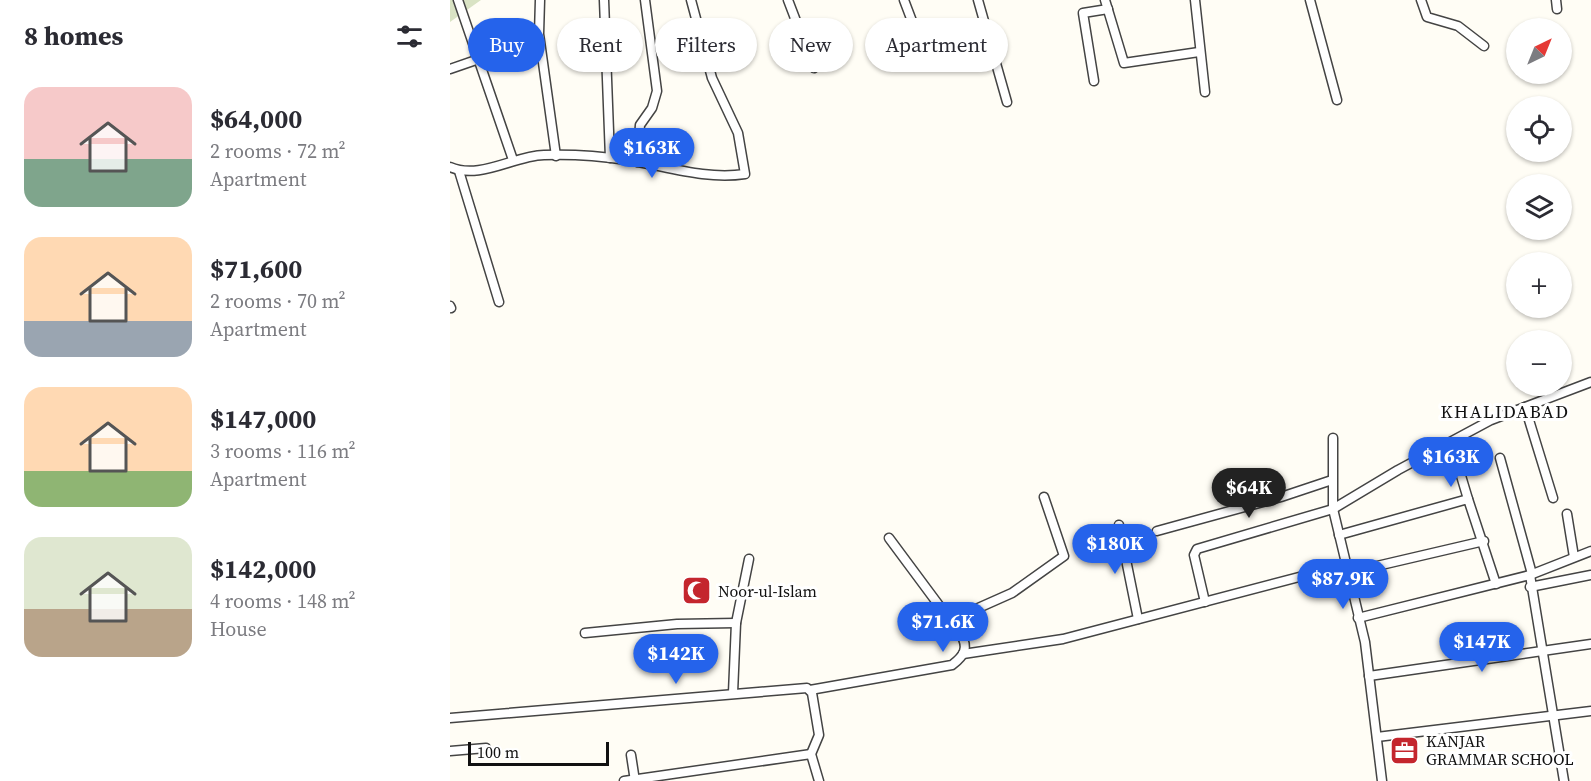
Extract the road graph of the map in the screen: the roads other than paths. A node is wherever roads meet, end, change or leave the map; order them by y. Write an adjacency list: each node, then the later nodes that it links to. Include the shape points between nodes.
1 (458, 0): 15 (street)
2 (540, 0): 25 (street, via 539,34)
3 (604, 0): 26 (street)
4 (645, 0): 28 (street, via 657,91 652,108 640,125)
5 (691, 0): 28 (street, via 712,78 738,133 745,174 710,176)
6 (788, 0): 13 (street)
7 (904, 0): 14 (street)
8 (978, 0): 24 (street)
9 (1195, 0): 17 (street)
10 (1310, 0): 23 (street)
11 (1421, 0): 16 (street, via 1427,17 1458,26)
12 (1107, 4): 17 (street, via 1124,63); 21 (street, via 1083,13)
13 (795, 18)
14 (911, 18)
15 (468, 28)
16 (1484, 46)
17 (1199, 52): 22 (street)
18 (468, 63): 19 (street)
19 (450, 69)
20 (483, 72): 27 (street)
21 (1094, 81)
22 (1204, 92)
23 (1337, 100)
24 (1007, 102)
25 (556, 156): 26 (street); 27 (street)
26 (610, 158): 28 (street)
27 (513, 160): 29 (street, via 478,170)
28 (637, 162)
29 (454, 169): 30 (street)
30 (499, 302)
31 (1591, 382): 32 (street)
32 (1525, 407): 38 (street); 40 (street, via 1491,420)
33 (1333, 438): 36 (street)
34 (1500, 458): 51 (street)
35 (1459, 469): 39 (street)
36 (1332, 480): 40 (street); 43 (street)
37 (1044, 497): 60 (street, via 1064,556 1012,593 969,611)
38 (1554, 498)
39 (1468, 499): 44 (street); 46 (street)
40 (1333, 509): 44 (street); 55 (street, via 1197,549 1194,555)
41 (1567, 514): 48 (street)
42 (1119, 525): 57 (street)
43 (1157, 531)
44 (1339, 535): 50 (street)
45 (889, 538): 60 (street)
46 (1484, 541): 50 (street); 53 (street)
47 (1591, 551): 48 (street)
48 (1574, 557): 51 (street)
49 (749, 559): 58 (street)
50 (1346, 569): 55 (street); 56 (street)
51 (1531, 575): 53 (street); 54 (street)
52 (1591, 575): 54 (street)
53 (1496, 584): 56 (street)
54 (1530, 587): 62 (street)
55 (1205, 602): 57 (street)
56 (1358, 618): 64 (street)
57 (1138, 620): 63 (street, via 1063,639)
58 (736, 623): 59 (street); 66 (street)
59 (585, 633)
60 (961, 635): 63 (street, via 966,646)
61 (1591, 644): 62 (street)
62 (1542, 651): 64 (street); 68 (street)
63 (963, 654): 65 (street, via 952,665)
64 (1369, 676): 70 (street)
65 (810, 690): 66 (street); 73 (street, via 819,735)
66 (734, 693): 69 (street)
67 (1591, 711): 68 (street)
68 (1553, 716): 70 (street); 79 (street)
69 (450, 718)
70 (1377, 736): 78 (street)
71 (486, 748): 72 (street)
72 (450, 751)
73 (811, 754): 75 (street); 77 (street)
74 (631, 755): 75 (street)
75 (635, 780): 76 (street)
76 (624, 781)
77 (819, 781)
78 (1382, 781)
79 (1564, 781)

